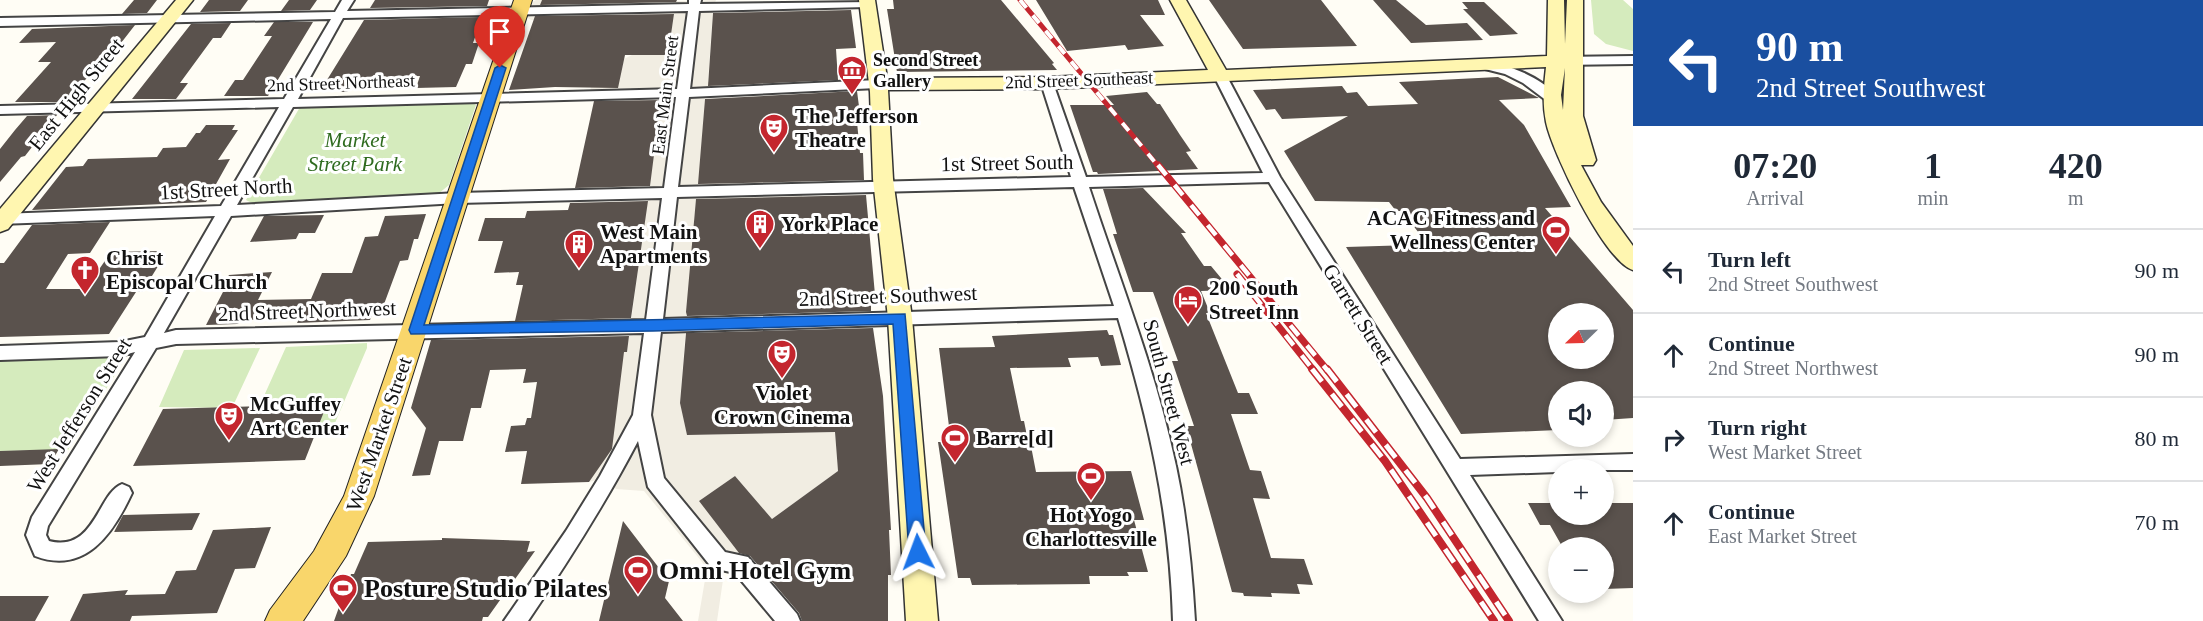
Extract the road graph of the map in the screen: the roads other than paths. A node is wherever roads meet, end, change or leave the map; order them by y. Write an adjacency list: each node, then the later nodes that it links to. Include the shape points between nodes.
1 (185, 0): 10 (street, East High Street)
2 (348, 0): 9 (street, West Jefferson Street)
3 (1178, 0): 15 (street, Garrett Street)
4 (1556, 0): 13 (street)
5 (1575, 0): 13 (street)
6 (868, 2): 7 (street); 17 (street)
7 (695, 4): 8 (street); 18 (street, East Main Street)
8 (521, 5): 9 (street); 19 (main road, West Market Street)
9 (339, 16): 10 (street); 21 (street, West Jefferson Street)
10 (169, 20): 11 (street); 22 (street, East High Street)
11 (0, 22)
12 (1633, 60): 13 (street, 2nd Street Southeast)
13 (1566, 61): 14 (street, 2nd Street Southeast); 20 (street); 31 (street, via 1583,155)
14 (1474, 64): 15 (street, 2nd Street Southeast); 20 (street, 2nd Street Southeast, via 1514,74)
15 (1219, 74): 16 (street, 2nd Street Southeast); 24 (street, Garrett Street)
16 (1047, 83): 17 (street, 2nd Street Southeast); 25 (street, South Street West)
17 (877, 84): 18 (street, 2nd Street Southeast); 26 (street)
18 (684, 93): 19 (street, 2nd Street Northeast); 27 (street, East Main Street)
19 (491, 97): 21 (street, 2nd Street Northeast); 28 (main road, West Market Street)
20 (1552, 98): 32 (street, via 1559,133 1575,175)
21 (289, 103): 22 (street, 2nd Street Northeast); 29 (street, West Jefferson Street)
22 (97, 106): 23 (street, 2nd Street Northeast); 30 (street, East High Street)
23 (0, 110)
24 (1273, 177): 25 (street, 1st Street South); 41 (street, Garrett Street)
25 (1080, 182): 26 (street, 1st Street South); 33 (street, South Street West)
26 (884, 187): 27 (street, 1st Street South); 34 (street)
27 (670, 194): 28 (street, 1st Street North); 35 (street, East Main Street)
28 (459, 198): 29 (street, 1st Street North); 36 (main road, West Market Street)
29 (226, 211): 30 (street, 1st Street North); 37 (street, West Jefferson Street)
30 (1, 221)
31 (1633, 235)
32 (1633, 262)
33 (1124, 312): 34 (street, 2nd Street Southwest); 47 (street, South Street West, via 1165,455 1178,529)
34 (900, 318): 35 (street, 2nd Street Southwest); 46 (street)
35 (653, 326): 36 (street, 2nd Street Northwest); 39 (street, East Main Street)
36 (416, 330): 37 (street, 2nd Street Northwest, via 176,337); 43 (main road, West Market Street, via 352,514 310,587)
37 (150, 343): 38 (street, 2nd Street Northwest, via 120,349); 42 (street, West Jefferson Street, via 39,523 36,535 42,549 62,552 87,543 107,521)
38 (0, 353)
39 (642, 415): 44 (street, via 573,538); 45 (street, via 655,481 719,561 741,564)
40 (1633, 462): 41 (street)
41 (1453, 467): 48 (street, Garrett Street)
42 (122, 493)
43 (282, 621)
44 (515, 621)
45 (789, 621)
46 (922, 621)
47 (1184, 621)
48 (1551, 621)

